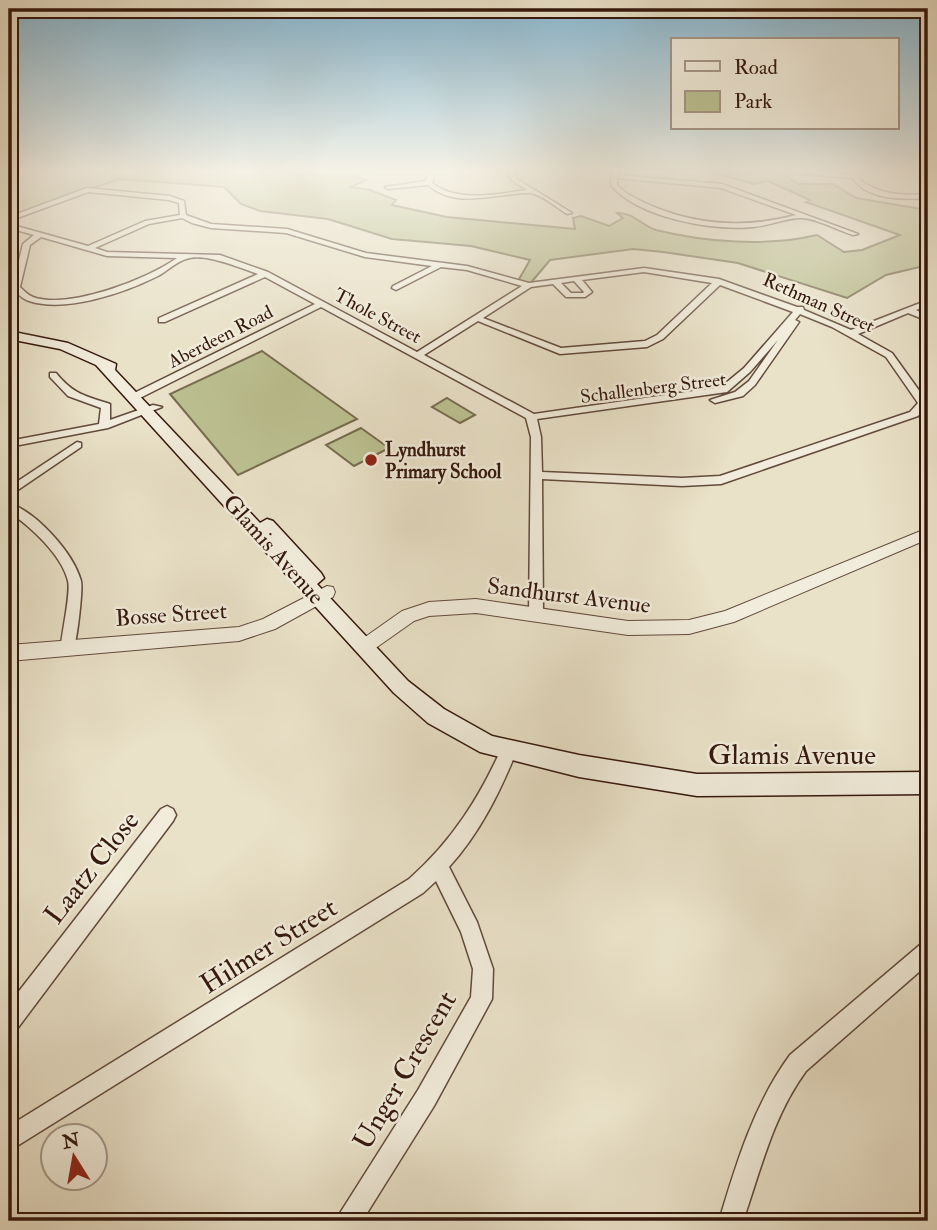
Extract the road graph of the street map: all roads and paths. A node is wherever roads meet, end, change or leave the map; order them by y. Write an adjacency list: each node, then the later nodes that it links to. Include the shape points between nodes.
1 (14, 227): 6 (street, Thole Street)
2 (135, 227): 7 (street)
3 (249, 227): 9 (street, via 278,229 365,255)
4 (837, 227): 5 (street)
5 (855, 234)
6 (39, 235): 7 (street, Thole Street); 8 (street, via 27,244 17,291 30,300 53,303 89,299 168,268)
7 (88, 248): 8 (street, Thole Street, via 120,256)
8 (186, 254): 10 (street, Thole Street, via 224,258)
9 (440, 264): 14 (street); 15 (street)
10 (265, 274): 17 (street, Thole Street); 22 (street)
11 (576, 279): 12 (street, Rethman Street, via 644,270); 13 (street, Rethman Street); 13 (street, via 588,292 585,295 569,295)
12 (719, 281): 18 (street, Rethman Street); 20 (street, via 647,344 560,351)
13 (555, 282): 14 (street, Rethman Street)
14 (529, 285): 20 (street, Rethman Street)
15 (396, 288)
16 (928, 302): 19 (street)
17 (321, 304): 25 (street, Thole Street); 27 (street, Aberdeen Road)
18 (798, 311): 23 (street, Rethman Street); 29 (street, Schallenberg Street, via 789,332 739,394 632,410)
19 (911, 311): 21 (street); 23 (street)
20 (477, 318): 25 (street, Rethman Street)
21 (928, 319)
22 (162, 320)
23 (852, 333): 33 (street, Rethman Street, via 897,363 922,398 920,410 722,480)
24 (9, 335): 27 (main road, Glamis Avenue, via 64,346 101,363)
25 (417, 356): 29 (street, Thole Street)
26 (53, 375): 30 (street, via 75,399 106,406)
27 (138, 395): 28 (main road, Glamis Avenue)
28 (153, 409): 30 (street); 37 (main road, Glamis Avenue)
29 (532, 417): 33 (street)
30 (104, 426): 31 (street)
31 (9, 444)
32 (77, 445): 34 (street)
33 (536, 475): 38 (street)
34 (9, 492)
35 (9, 507): 40 (street, via 49,540 75,582)
36 (928, 533): 38 (street, Sandhurst Avenue, via 728,617 689,627 628,628)
37 (322, 594): 39 (main road, Glamis Avenue); 40 (street, Bosse Street, via 269,624 239,634)
38 (536, 614): 39 (street, Sandhurst Avenue, via 476,606 429,609 408,616)
39 (368, 643): 42 (main road, Glamis Avenue, via 401,687 436,716 488,745)
40 (68, 646): 41 (street, Bosse Street)
41 (9, 653)
42 (509, 750): 43 (main road, Glamis Avenue, via 697,785); 45 (street, Hilmer Street, via 485,799)
43 (928, 783)
44 (167, 815): 47 (street, Laatz Close)
45 (438, 866): 48 (street, Hilmer Street, via 416,886); 49 (street, Unger Crescent, via 470,929 483,969 481,999 426,1098)
46 (928, 951): 50 (street, via 787,1077 772,1102)
47 (9, 1021)
48 (9, 1139)
49 (348, 1221)
50 (732, 1221)

